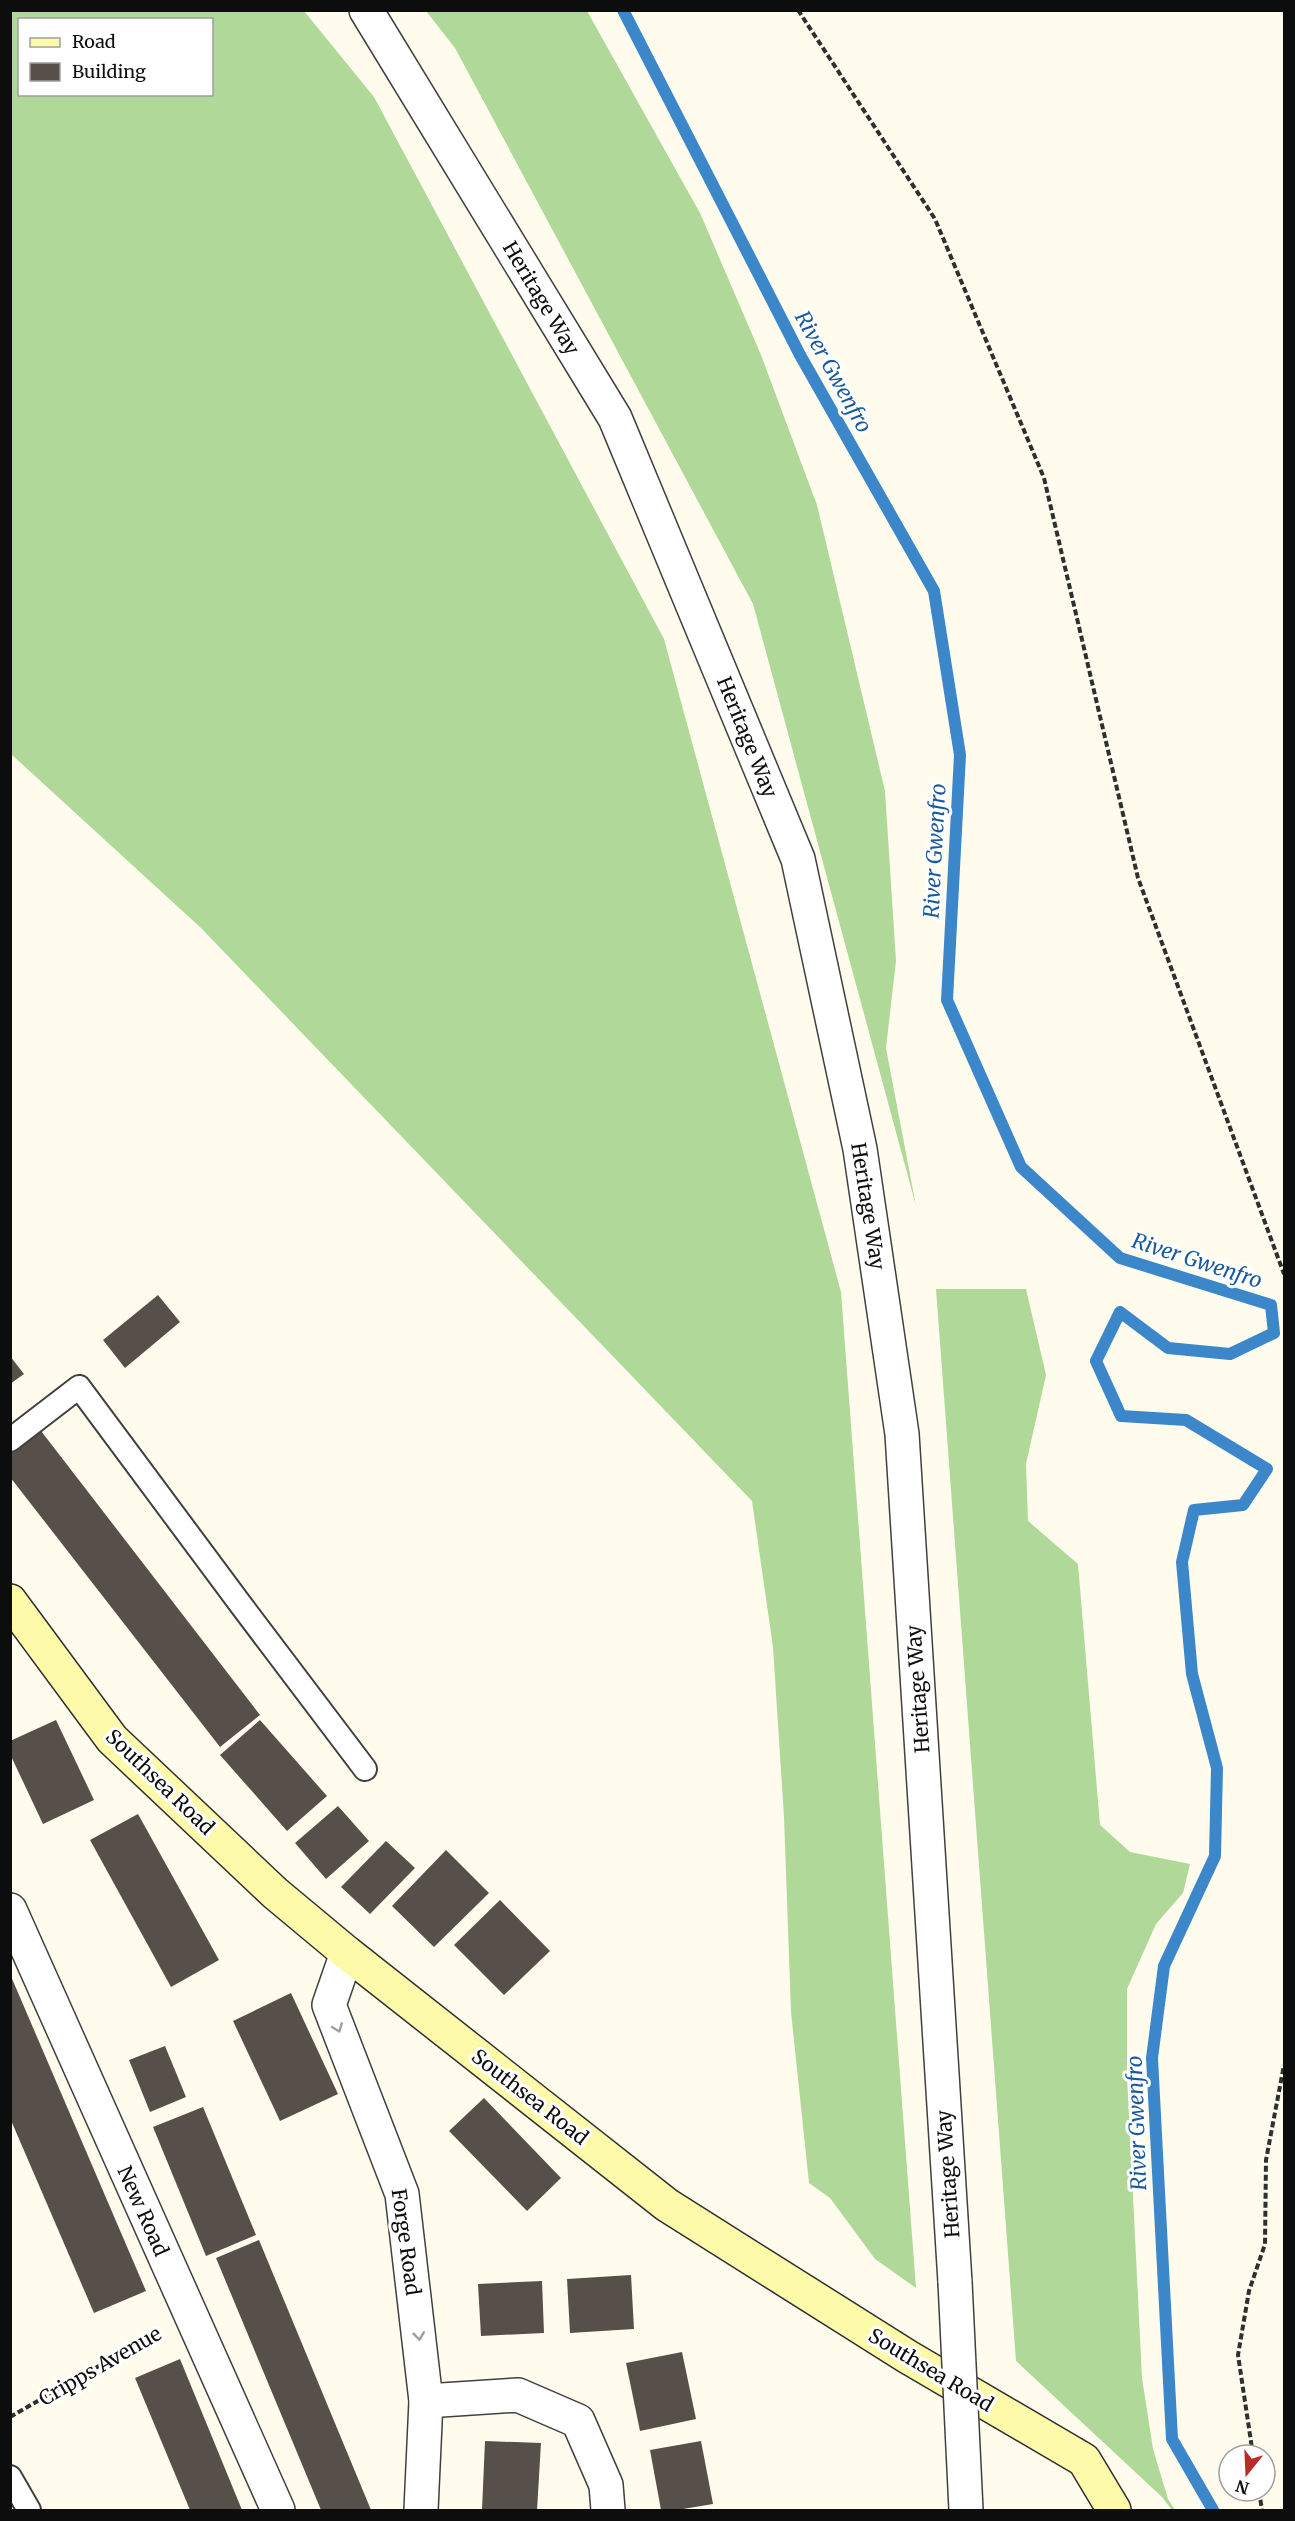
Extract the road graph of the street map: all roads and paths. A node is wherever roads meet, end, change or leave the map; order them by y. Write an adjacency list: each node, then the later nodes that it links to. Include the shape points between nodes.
1 (366, 10): 19 (street, Heritage Way, bridge, via 615,418 798,859 860,1149 902,1434)
2 (798, 10): 3 (path, via 935,219 1044,478 1138,878)
3 (1284, 1274)
4 (10, 1440): 6 (lane, via 79,1387)
5 (10, 1601): 8 (main road, Southsea Road, via 112,1739 276,1893)
6 (366, 1769)
7 (10, 1910): 10 (street, New Road)
8 (347, 1953): 11 (street, Forge Road, one-way to 11, via 329,2005 402,2194); 20 (main road, Southsea Road, via 667,2205 908,2357 1084,2460)
9 (1284, 2065): 13 (path, via 1266,2160 1265,2244 1249,2291 1238,2355)
10 (189, 2314): 12 (path, Cripps Avenue); 16 (street, New Road)
11 (426, 2401): 17 (street, Forge Road); 18 (street, via 518,2395 578,2421 606,2485)
12 (10, 2417)
13 (1251, 2443)
14 (10, 2477): 15 (lane)
15 (29, 2511)
16 (278, 2511)
17 (421, 2511)
18 (608, 2511)
19 (966, 2511)
20 (1114, 2511)

